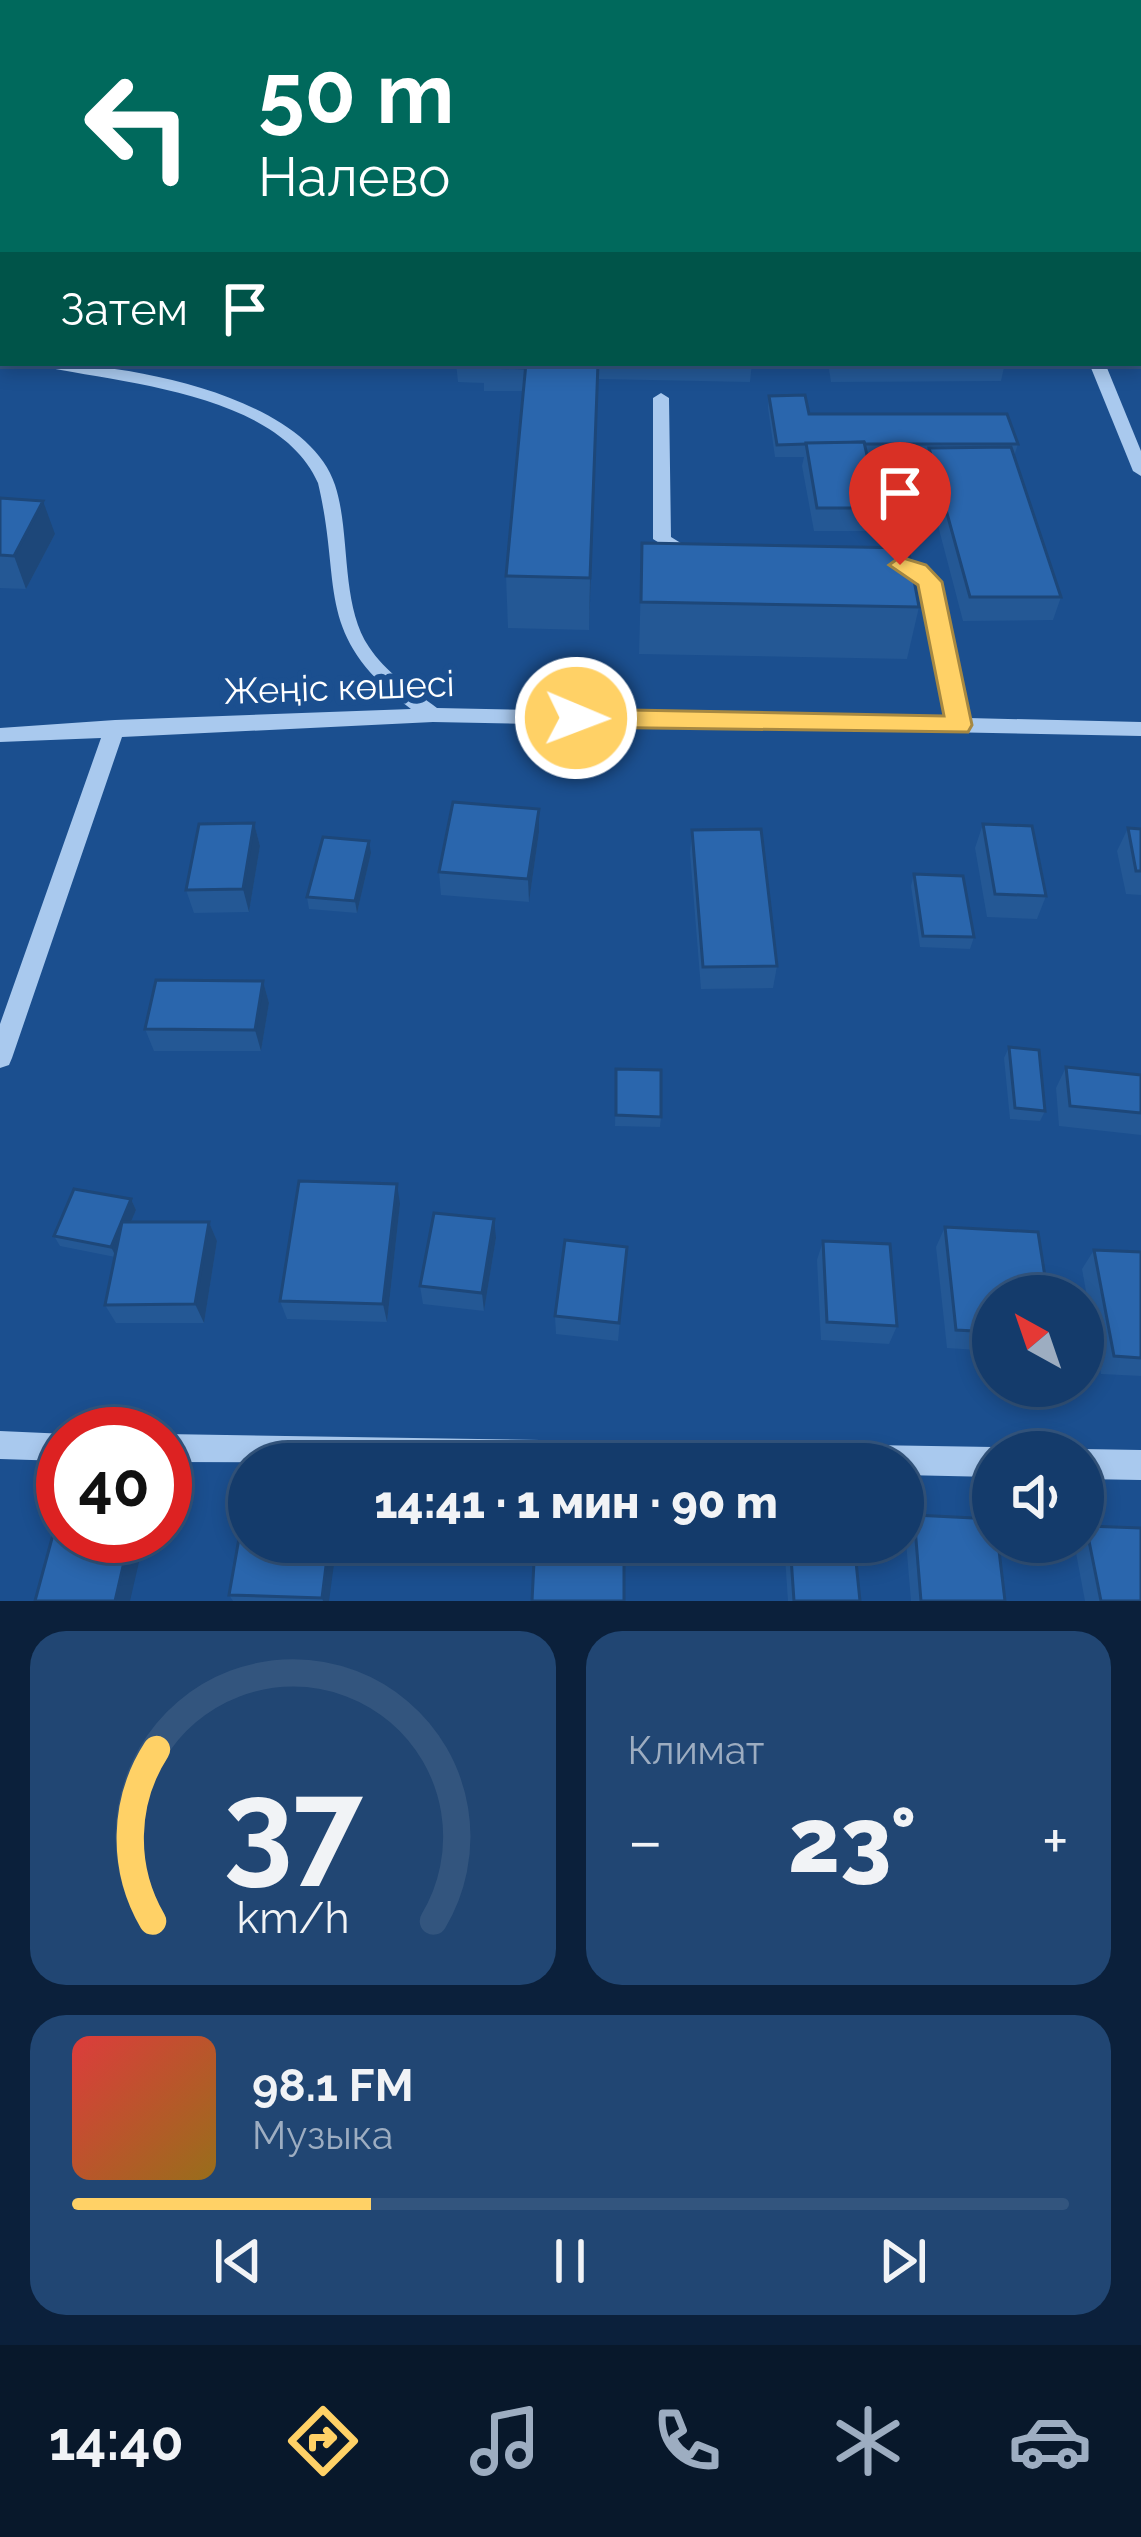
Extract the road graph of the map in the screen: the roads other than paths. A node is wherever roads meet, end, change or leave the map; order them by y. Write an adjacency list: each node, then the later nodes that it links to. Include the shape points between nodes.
1 (65, 366): 7 (street, via 192,392 306,447 323,472 354,638 382,675)
2 (1098, 366): 4 (street)
3 (661, 398): 5 (street, via 662,539 694,558)
4 (1141, 471)
5 (717, 559)
6 (854, 563): 8 (street, via 900,565 930,582)
7 (433, 715): 8 (street, Жеңіс көшесі); 9 (street, Жеңіс көшесі)
8 (959, 725): 10 (street, Жеңіс көшесі)
9 (116, 727): 11 (street, Жеңіс көшесі); 12 (street)
10 (1141, 729)
11 (0, 735)
12 (0, 1058)
13 (0, 1445): 14 (street)
14 (36, 1446)
15 (192, 1448): 16 (street)
16 (972, 1462)
17 (1104, 1464): 18 (street)
18 (1141, 1465)

